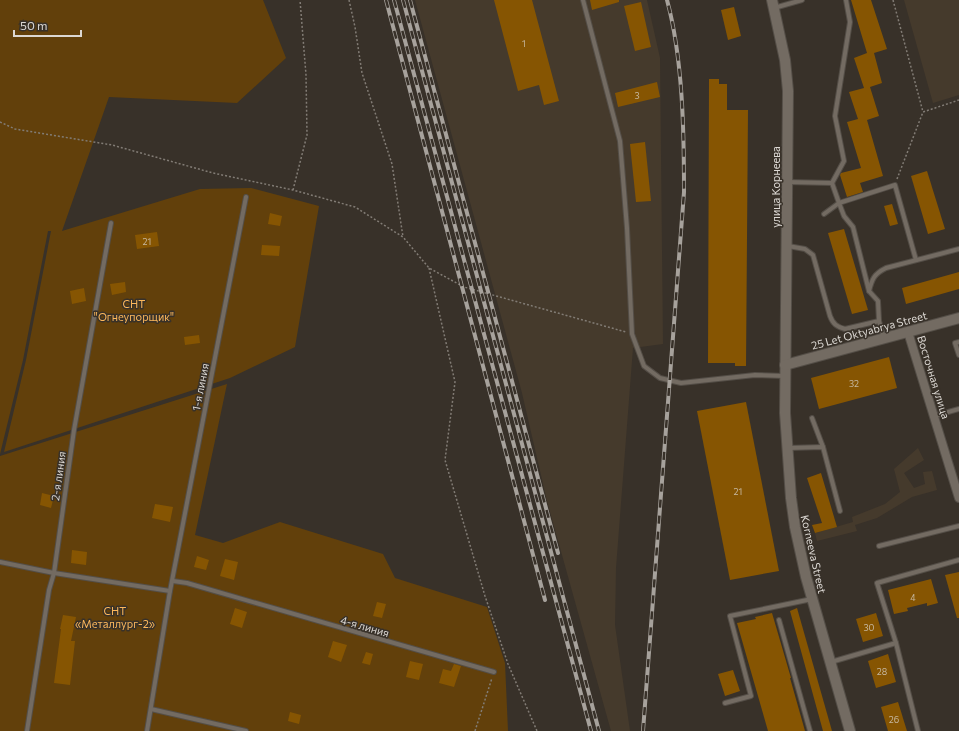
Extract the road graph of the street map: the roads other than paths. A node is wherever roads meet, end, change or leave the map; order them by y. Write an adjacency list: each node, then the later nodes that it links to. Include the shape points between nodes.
1 (583, 0): 22 (lane, via 620,141 632,334 644,366 660,378 681,383 755,375)
2 (801, 0): 4 (lane)
3 (846, 0): 6 (lane, via 850,22 835,116 844,161)
4 (773, 4): 5 (street, улица Корнеева, via 787,75)
5 (787, 182): 6 (lane); 11 (street, улица Корнеева)
6 (832, 183): 8 (lane)
7 (246, 197): 35 (lane, 1-я линия)
8 (839, 203): 9 (lane); 13 (lane, via 895,185); 14 (lane, via 844,216 853,227)
9 (824, 214)
10 (111, 223): 34 (lane, 2-я линия, via 74,430)
11 (787, 246): 16 (lane, via 805,249 812,255 834,324 845,329); 21 (street, улица Корнеева)
12 (959, 249): 13 (lane)
13 (916, 260): 14 (lane, via 878,272 872,279)
14 (869, 291): 16 (lane, via 878,302)
15 (959, 318): 17 (street, 25 Let Oktyabrya Street)
16 (879, 321): 18 (lane)
17 (908, 332): 18 (street, 25 Let Oktyabrya Street); 24 (street, Восточная улица)
18 (884, 338): 21 (street, 25 Let Oktyabrya Street)
19 (959, 342): 20 (lane, via 955,343)
20 (959, 355)
21 (785, 365): 22 (street, улица Корнеева)
22 (785, 376): 27 (street, Korneeva Street)
23 (959, 409): 24 (lane)
24 (934, 416): 28 (street, Восточная улица)
25 (812, 418): 26 (lane)
26 (823, 447): 27 (lane); 29 (lane)
27 (787, 448): 37 (street, Korneeva Street, via 795,527)
28 (959, 498)
29 (840, 511)
30 (959, 526): 31 (lane)
31 (879, 546)
32 (959, 560): 39 (lane, via 877,583)
33 (0, 562): 34 (lane)
34 (54, 573): 36 (lane); 44 (lane, 2-я линия, via 49,590)
35 (173, 581): 36 (lane, 1-я линия); 41 (lane, 4-я линия)
36 (170, 592): 43 (lane)
37 (812, 599): 40 (street, Korneeva Street); 42 (lane, via 730,616 751,696)
38 (779, 620): 47 (lane)
39 (896, 643): 40 (lane); 49 (lane)
40 (830, 662): 48 (street, Korneeva Street)
41 (494, 672)
42 (725, 703)
43 (151, 709): 45 (lane); 46 (lane)
44 (27, 731)
45 (147, 731)
46 (246, 731)
47 (810, 731)
48 (850, 731)
49 (918, 731)

